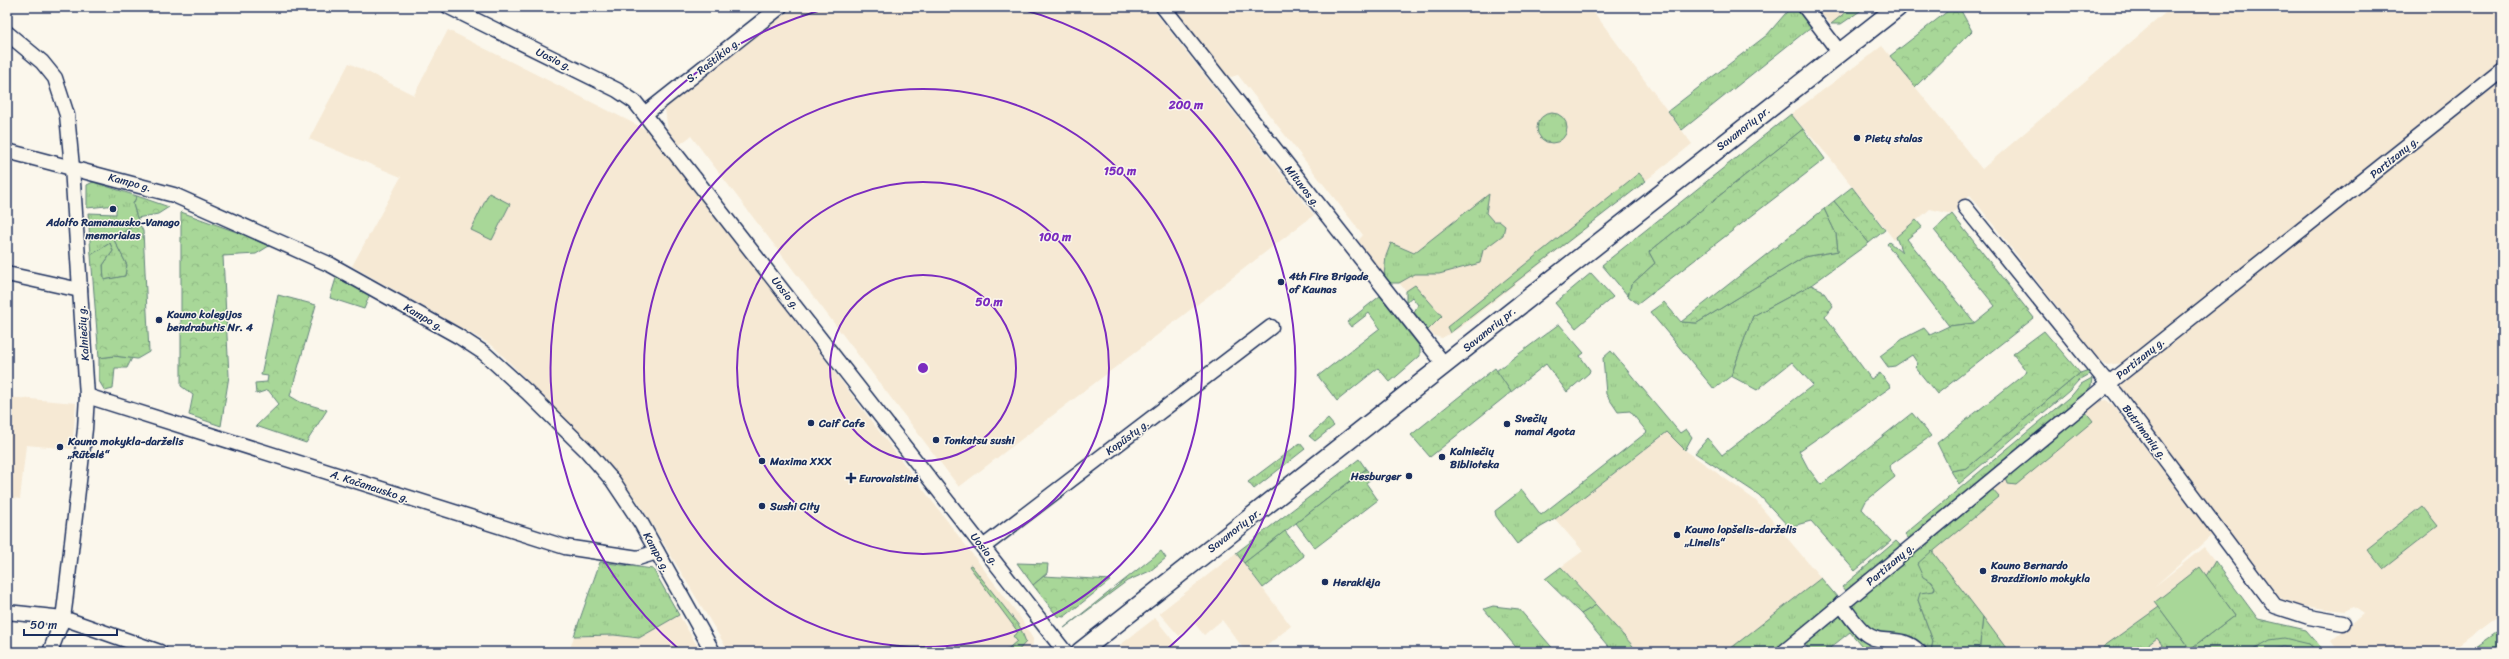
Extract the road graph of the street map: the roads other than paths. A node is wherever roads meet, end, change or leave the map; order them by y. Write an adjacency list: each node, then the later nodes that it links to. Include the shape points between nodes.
1 (448, 7): 10 (street, Uosio g., via 617,90)
2 (780, 7): 6 (street, S. Raštikio g.)
3 (1163, 7): 17 (street, Mituvos g.)
4 (1805, 7): 8 (street)
5 (1898, 7): 8 (main road, Savanorių pr.)
6 (765, 12): 10 (street, S. Raštikio g.)
7 (7, 33): 12 (street, Kalniečių g., via 42,62 55,78 66,115)
8 (1840, 53): 17 (main road, Savanorių pr.)
9 (2502, 70): 18 (street, Partizanų g.)
10 (646, 113): 20 (street, Uosio g.)
11 (7, 151): 12 (street, Kampo g.)
12 (72, 166): 15 (street, Kalniečių g.); 21 (street, Kampo g., via 174,195 268,235 331,265 464,340 506,371 586,450 630,504)
13 (1965, 207): 18 (street, Butrimonių g.)
14 (7, 274): 15 (street)
15 (80, 290): 19 (street, Kalniečių g.)
16 (1271, 327): 20 (street, Kopūstų g.)
17 (1444, 364): 30 (main road, Savanorių pr.)
18 (2108, 384): 22 (street, Partizanų g.); 25 (street, Butrimonių g., via 2276,606 2309,617)
19 (87, 396): 21 (street, A. Kačanausko g., via 565,547 638,558); 24 (street, Kalniečių g.)
20 (983, 547): 29 (street, Uosio g.)
21 (657, 552): 28 (street, Kampo g.)
22 (1841, 604): 31 (street, Partizanų g.); 32 (street, via 1865,633 1884,640 1905,641)
23 (7, 612): 24 (street)
24 (63, 618): 26 (street, Kalniečių g.); 27 (street)
25 (2343, 623)
26 (50, 652)
27 (160, 652)
28 (713, 652)
29 (1065, 652)
30 (1080, 652)
31 (1784, 652)
32 (1919, 652)

